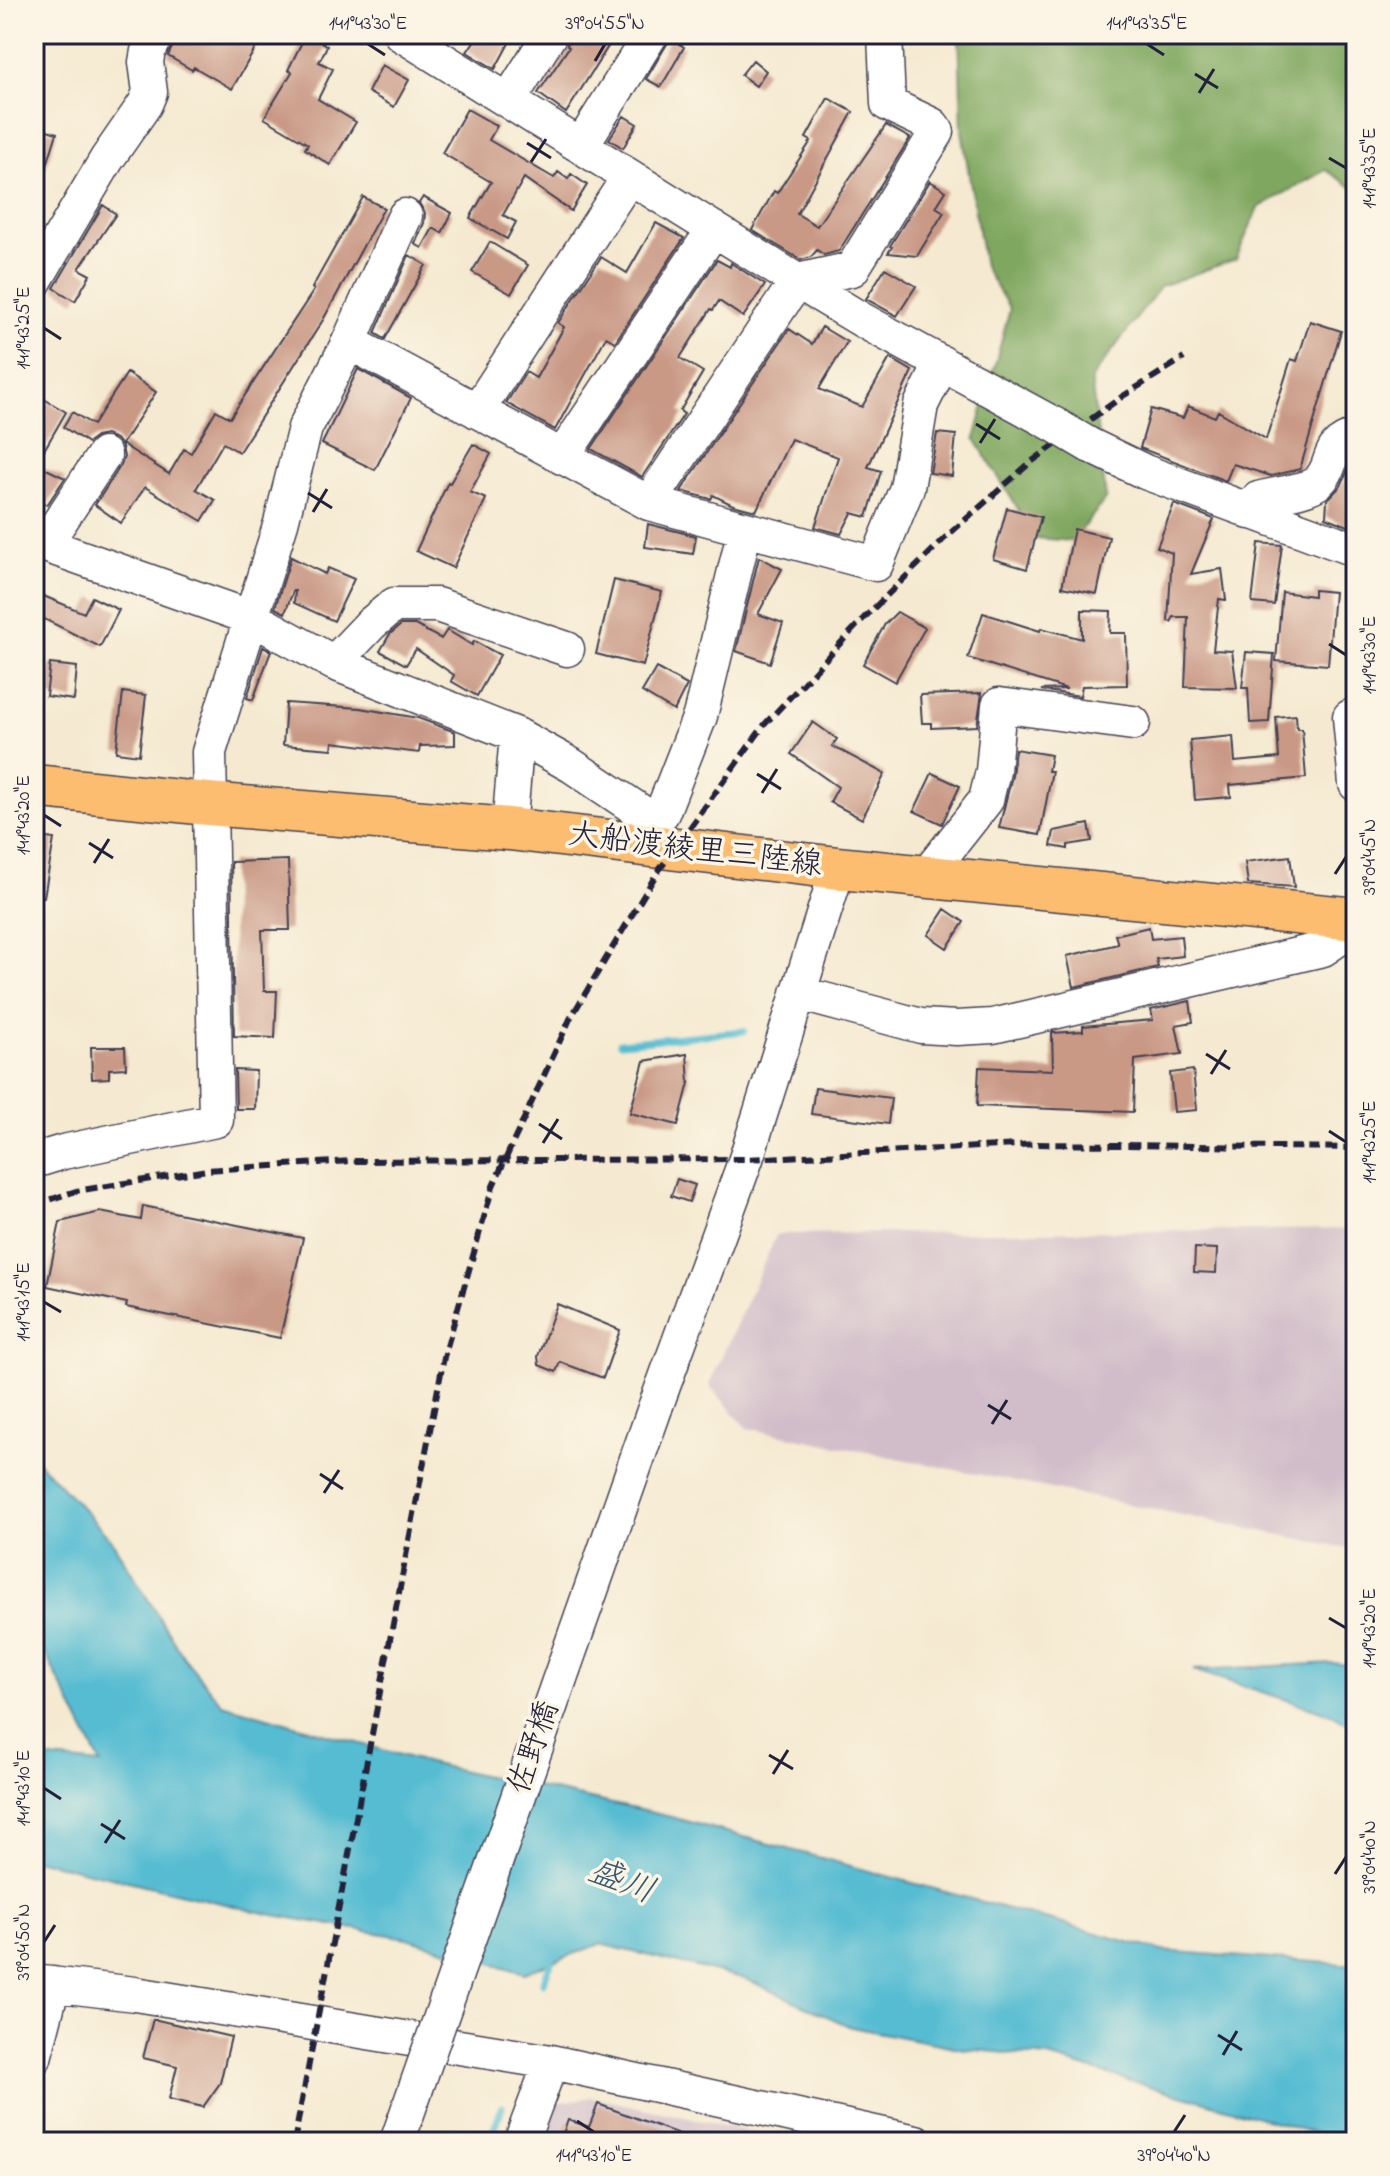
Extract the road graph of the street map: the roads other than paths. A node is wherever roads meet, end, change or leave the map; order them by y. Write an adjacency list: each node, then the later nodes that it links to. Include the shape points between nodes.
1 (158, 34): 12 (street, via 148,51 150,92 145,104)
2 (401, 34): 6 (street)
3 (550, 34): 6 (street)
4 (651, 34): 7 (street)
5 (885, 34): 11 (street, via 888,104 937,132 852,269)
6 (509, 100): 7 (street)
7 (581, 146): 8 (street)
8 (629, 177): 10 (street); 15 (street)
9 (405, 216): 13 (street)
10 (714, 229): 11 (street); 18 (street)
11 (797, 281): 14 (street); 19 (street)
12 (34, 282)
13 (349, 342): 15 (street); 24 (street, via 305,428)
14 (942, 363): 20 (street, bridge, via 1089,445); 21 (street, via 921,405 907,488 876,564)
15 (477, 411): 18 (street)
16 (1356, 437): 20 (street, via 1332,451 1319,481 1258,499)
17 (104, 455): 22 (street)
18 (562, 457): 19 (street)
19 (649, 503): 21 (street)
20 (1249, 512): 23 (street)
21 (745, 529): 29 (street, via 700,716 662,813 650,818)
22 (39, 542): 24 (street)
23 (1356, 550)
24 (252, 618): 26 (street); 32 (street, via 209,752)
25 (567, 649): 26 (street, via 437,605 394,605)
26 (334, 663): 29 (street)
27 (1356, 716): 30 (street, via 1350,717)
28 (1133, 723): 35 (street, via 999,705 986,800)
29 (517, 735): 33 (street)
30 (1356, 784)
31 (34, 786): 32 (main road, 大船渡綾里三陸線)
32 (208, 804): 33 (main road, 大船渡綾里三陸線); 38 (street, via 216,1120)
33 (509, 829): 34 (main road, 大船渡綾里三陸線)
34 (838, 868): 35 (main road, 大船渡綾里三陸線); 37 (street, 佐野橋)
35 (926, 876): 36 (main road, 大船渡綾里三陸線)
36 (1354, 919): 37 (street, via 1323,949 993,1026 921,1026)
37 (798, 993): 42 (street, 佐野橋, bridge, via 746,1159)
38 (34, 1161)
39 (44, 1983): 40 (street); 41 (street)
40 (34, 2058)
41 (551, 2062): 43 (street); 44 (street)
42 (397, 2142)
43 (521, 2142)
44 (916, 2142)

